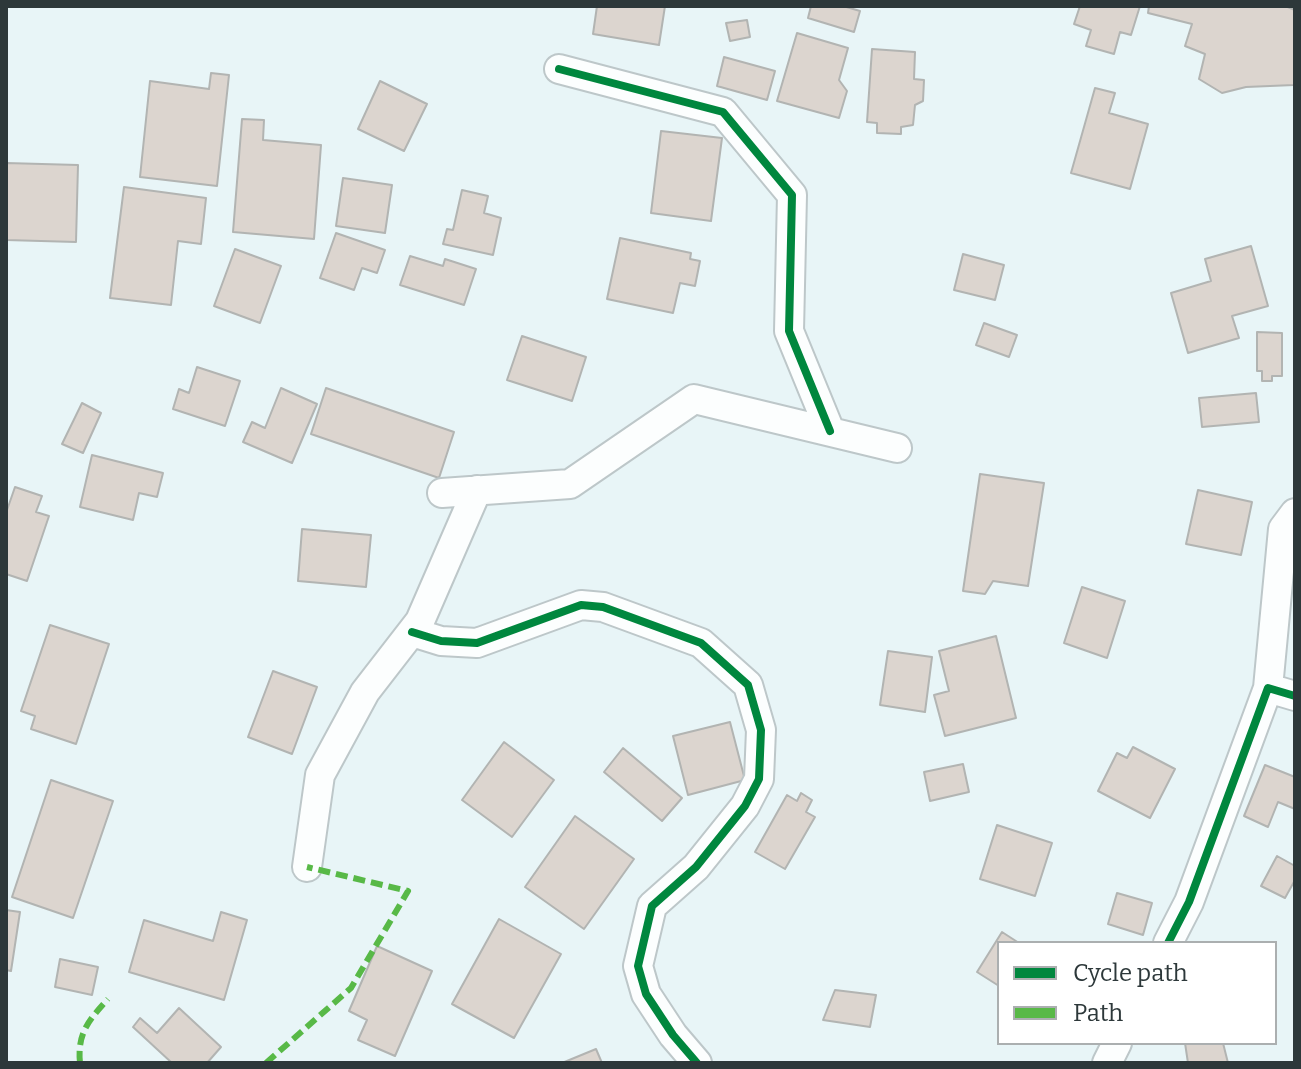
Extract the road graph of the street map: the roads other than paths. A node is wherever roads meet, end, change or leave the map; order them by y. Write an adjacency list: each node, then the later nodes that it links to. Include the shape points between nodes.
1 (559, 69): 2 (street, via 723,112 792,195 789,331)
2 (830, 431): 3 (street); 4 (street, via 694,399 570,484)
3 (897, 448)
4 (477, 490): 5 (street); 7 (street)
5 (442, 493)
6 (1295, 513): 8 (street, via 1283,529)
7 (412, 632): 9 (street, via 365,692 320,775); 12 (street, via 441,641 477,643 581,605 603,607 701,643 748,685 761,730 759,779 745,806 696,867 652,906 638,966 646,994)
8 (1282, 692): 10 (street)
9 (307, 867)
10 (1169, 941)
11 (1116, 1045): 13 (street)
12 (697, 1063)
13 (1107, 1063)

